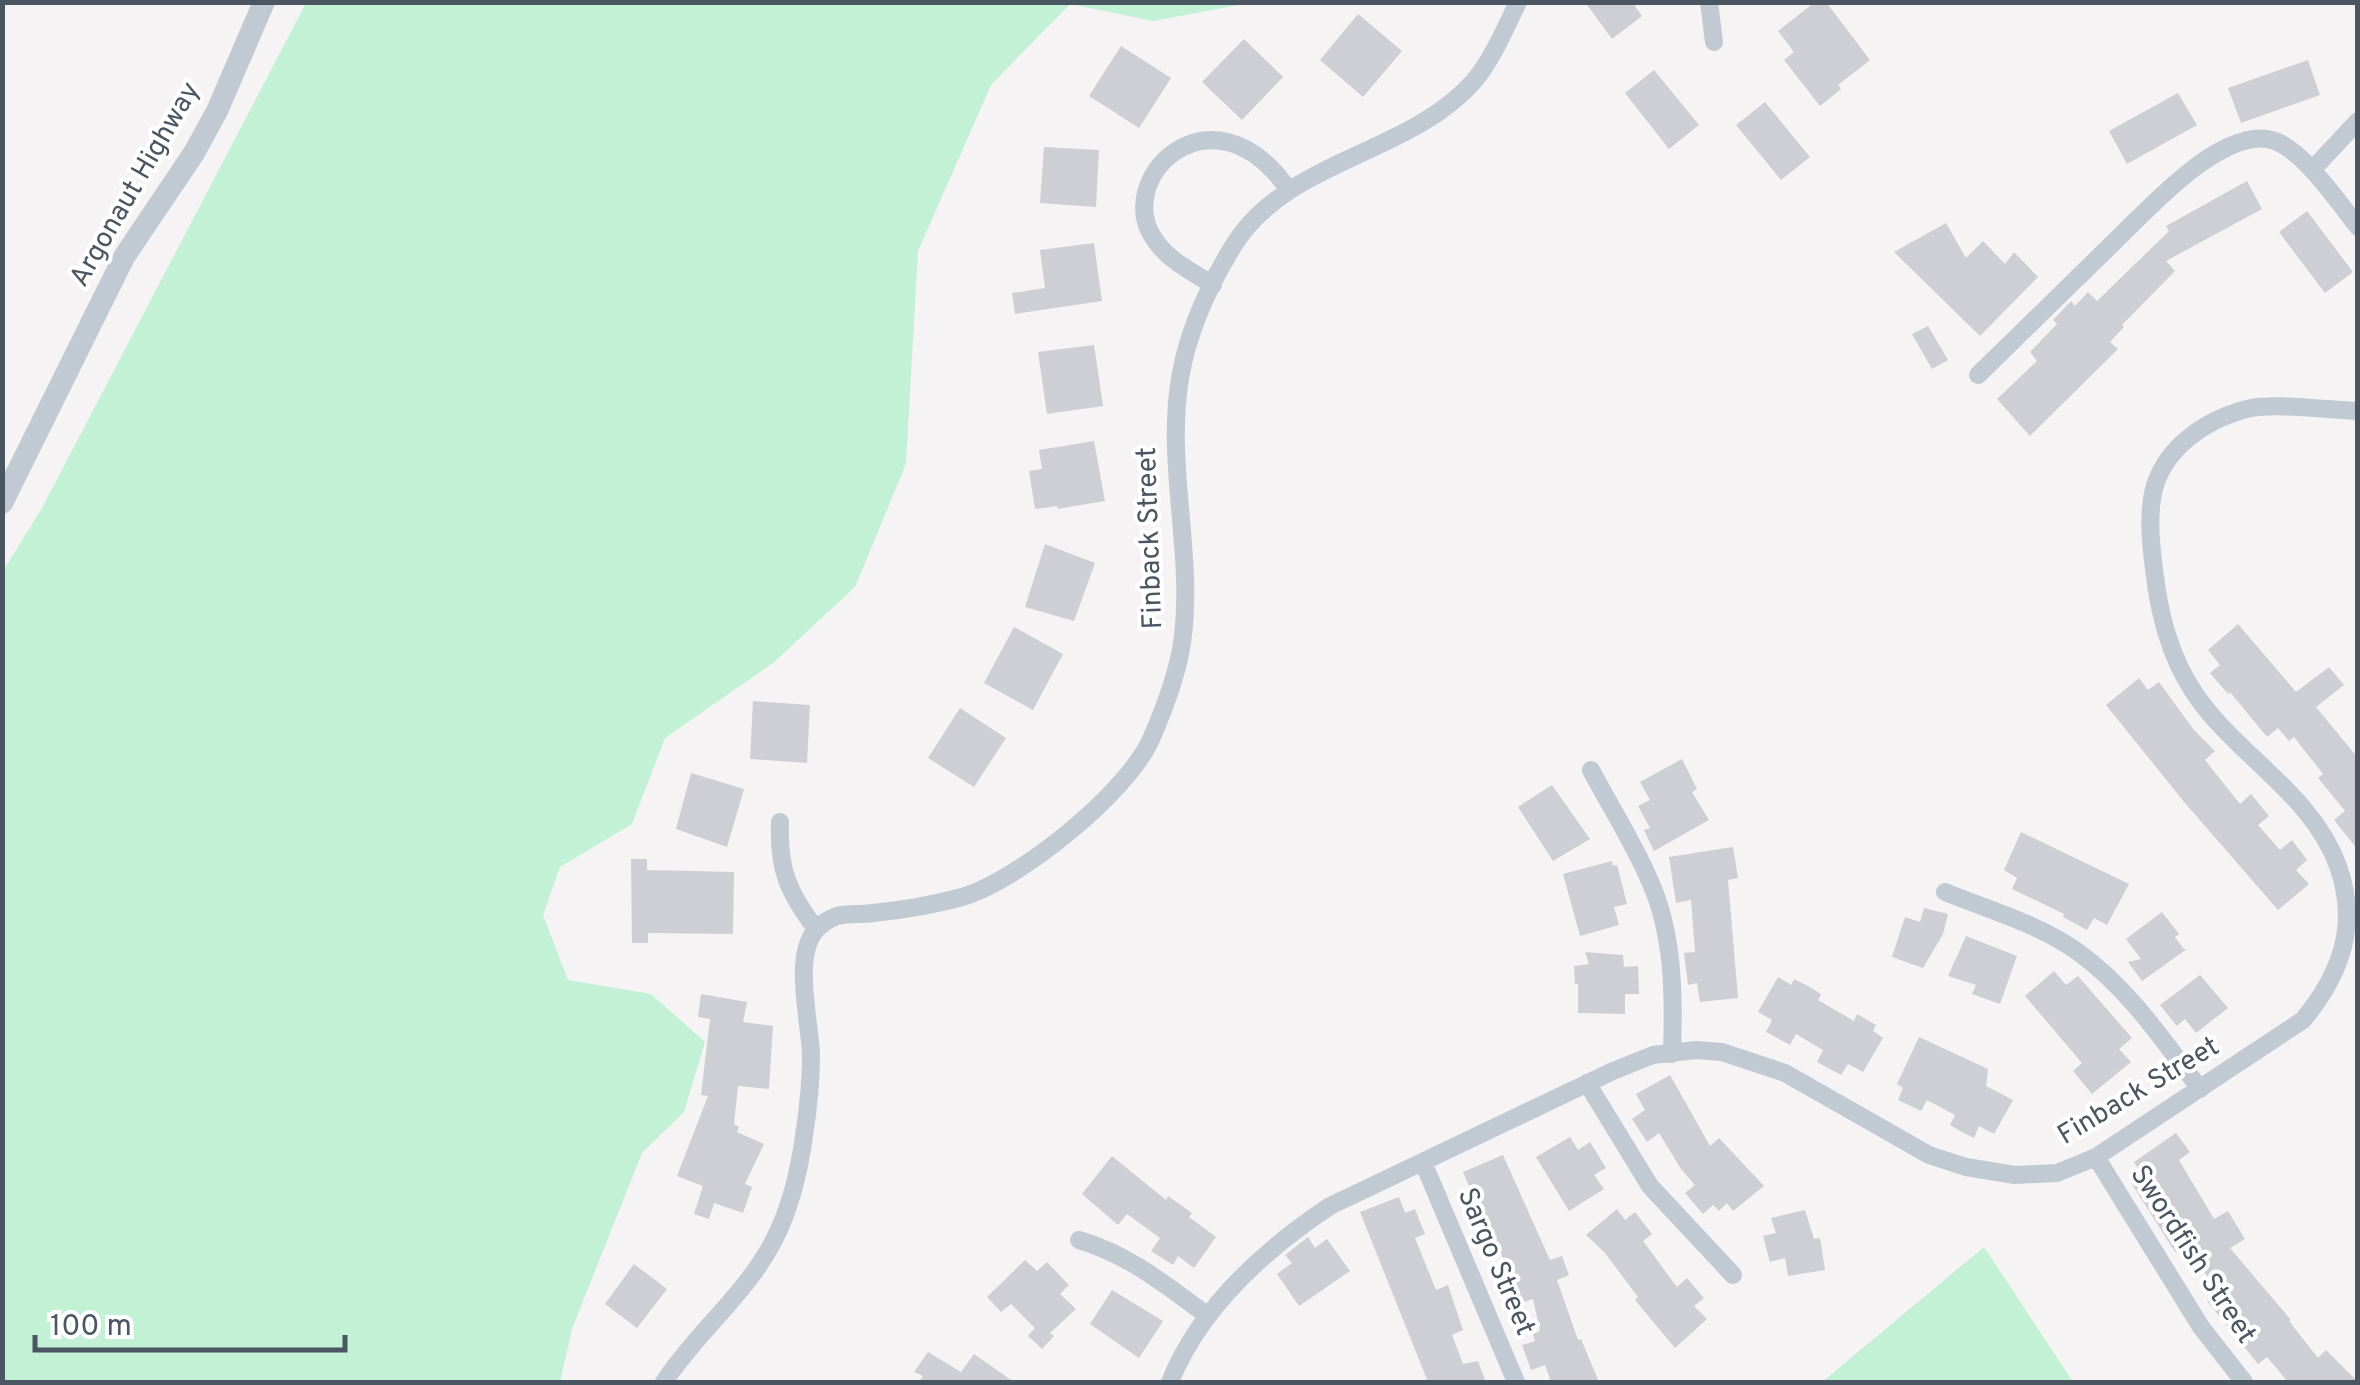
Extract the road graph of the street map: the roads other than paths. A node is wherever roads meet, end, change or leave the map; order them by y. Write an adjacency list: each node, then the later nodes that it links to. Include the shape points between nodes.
1 (264, 2): 12 (street, Argonaut Highway, via 217,112 124,257)
2 (1518, 2): 7 (street, Finback Street, via 1473,82 1430,116)
3 (1708, 2): 4 (street)
4 (1714, 42)
5 (2358, 121): 6 (street)
6 (2312, 170): 8 (street); 10 (street, via 2272,139 2222,150 2154,203)
7 (1288, 189): 9 (street, Finback Street, via 1234,244); 9 (street, via 1250,150 1226,139 1204,138 1179,148 1160,166 1143,214 1156,242)
8 (2358, 227)
9 (1212, 284): 16 (street, Finback Street, via 1180,374 1174,442 1183,641 1149,744 1113,790 1010,877 966,896 834,917)
10 (1978, 374)
11 (2358, 412): 19 (street, Finback Street, via 2255,407 2208,423 2184,440 2153,492 2150,534 2160,616 2176,658 2219,725 2299,804 2337,862 2346,892 2347,929 2326,992 2303,1020)
12 (2, 502)
13 (1591, 770): 17 (street, via 1650,881 1664,924)
14 (780, 822): 16 (street, via 786,882)
15 (1944, 892): 19 (street, via 2076,951 2118,986)
16 (816, 929): 25 (street, via 805,967 811,1058 791,1202 756,1268)
17 (1672, 1054): 18 (street, Finback Street); 20 (street, Finback Street, via 1722,1052 1758,1062 1929,1155 1966,1167 2057,1174)
18 (1587, 1083): 21 (street, Finback Street); 23 (street, via 1650,1186)
19 (2200, 1090): 20 (street, Finback Street)
20 (2096, 1156): 28 (street, Swordfish Street, via 2201,1327)
21 (1423, 1162): 24 (street, Finback Street, via 1330,1206 1287,1235); 27 (street, Sargo Street)
22 (1080, 1240): 24 (street, via 1131,1260)
23 (1733, 1275)
24 (1208, 1316): 26 (street, Finback Street)
25 (664, 1382)
26 (1170, 1382)
27 (1516, 1382)
28 (2244, 1382)

